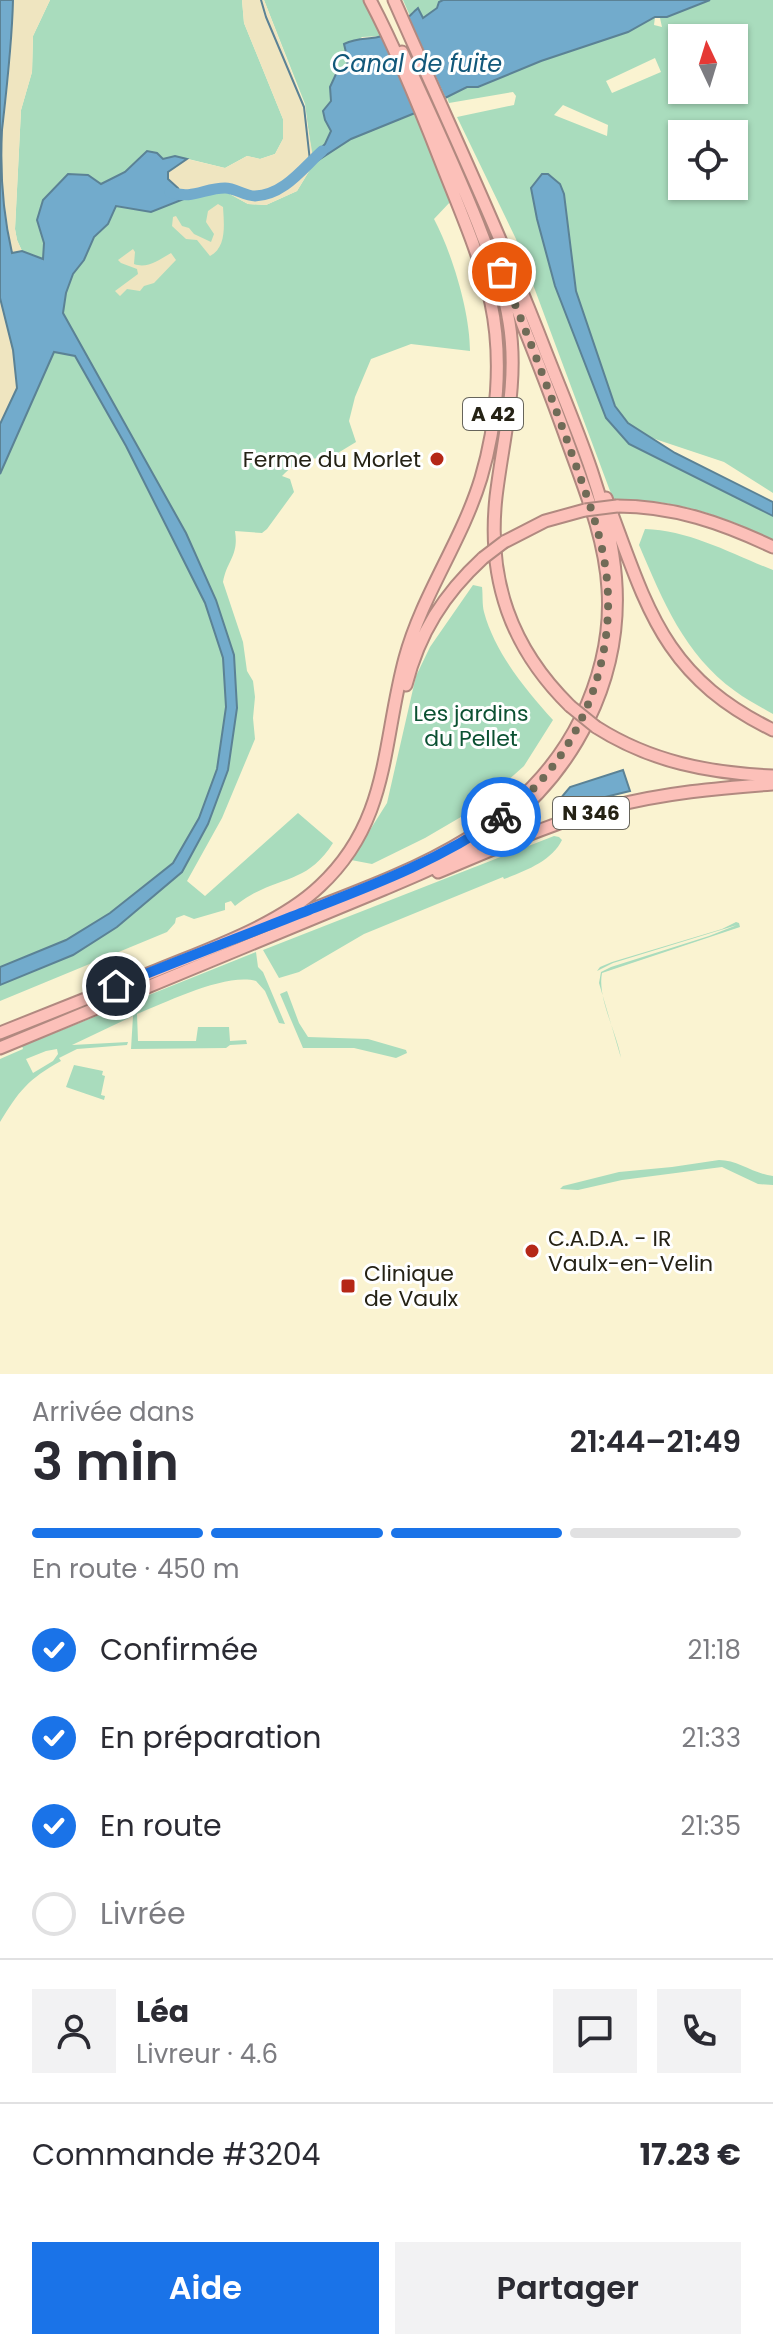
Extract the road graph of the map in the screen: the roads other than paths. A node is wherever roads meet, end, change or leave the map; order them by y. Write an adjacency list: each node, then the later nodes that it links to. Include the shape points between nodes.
1 (394, 0): 7 (highway, via 520,285)
2 (376, 2): 3 (highway)
3 (432, 127): 4 (highway, A 42); 5 (highway)
4 (435, 143): 6 (highway, via 486,259); 9 (highway, A 42, via 491,305 496,388 478,486 417,622)
5 (494, 266): 6 (highway); 14 (highway, via 515,303 599,533 608,617 590,699 538,784 500,818 381,882)
6 (512, 350): 11 (highway, bridge, via 512,397 494,519 496,563 511,620 540,674 570,706 620,743 706,769)
7 (587, 458): 10 (highway, via 647,606 680,662 714,695); 13 (highway, via 613,555 617,600 612,653 594,712 567,759 527,805 475,845)
8 (773, 547): 9 (highway, bridge, via 692,515 655,508 617,506 545,521 504,542 463,576 436,610)
9 (404, 678): 14 (highway, A 42, via 383,772 369,815 347,854 320,886 277,917)
10 (773, 730)
11 (773, 776)
12 (773, 784): 13 (highway, N 346, via 621,804 553,825 434,874)
13 (418, 875): 16 (highway)
14 (207, 950): 15 (highway)
15 (0, 1033)
16 (0, 1048)

